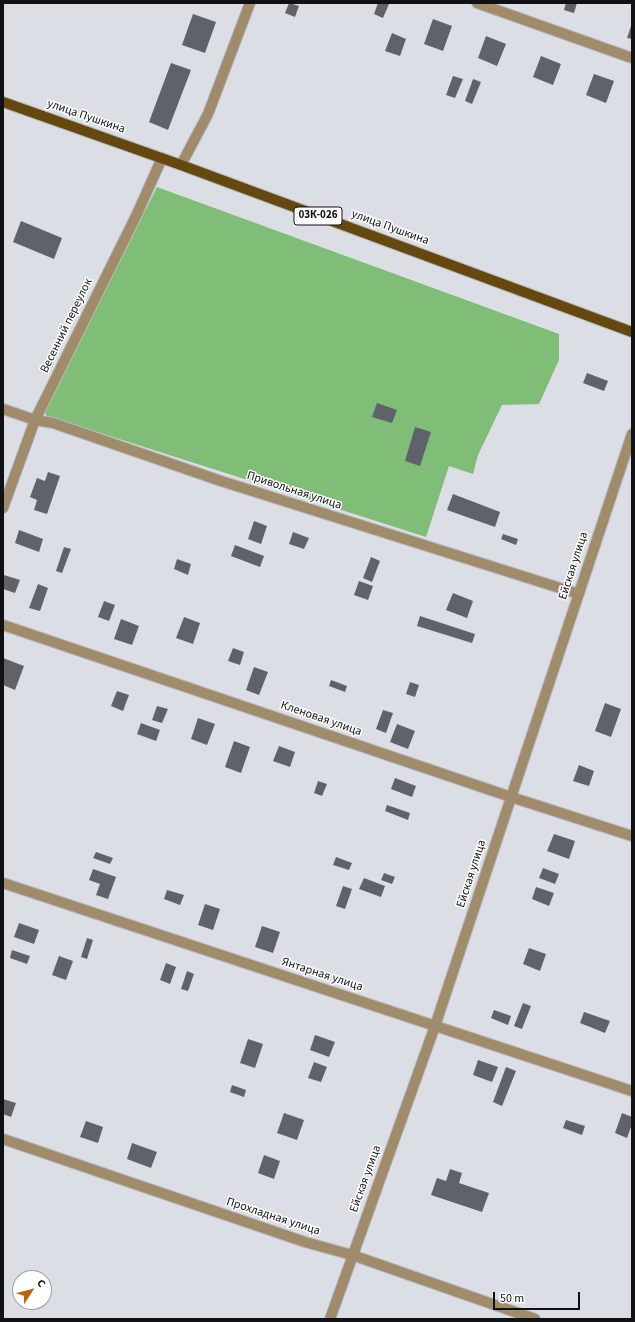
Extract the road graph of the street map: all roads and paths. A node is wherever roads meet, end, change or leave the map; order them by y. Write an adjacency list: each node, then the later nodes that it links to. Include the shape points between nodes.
1 (250, 3): 6 (street, via 208,114)
2 (477, 3): 3 (street)
3 (632, 58)
4 (3, 102): 5 (main road, улица Пушкина / 03К-026)
5 (162, 158): 6 (main road, улица Пушкина / 03К-026); 9 (street, Весенний переулок)
6 (181, 165): 7 (main road, улица Пушкина / 03К-026)
7 (632, 332)
8 (3, 409): 9 (street, Привольная улица)
9 (35, 420): 11 (street, Весенний переулок); 12 (street, Привольная улица, via 53,423 221,481)
10 (632, 434): 12 (street, Ейская улица)
11 (3, 508)
12 (578, 594): 14 (street, Ейская улица)
13 (3, 625): 14 (street, Кленовая улица)
14 (512, 797): 15 (street, Кленовая улица); 17 (street, Ейская улица)
15 (632, 836)
16 (3, 884): 17 (street, Янтарная улица)
17 (435, 1026): 18 (street, Янтарная улица); 20 (street, Ейская улица)
18 (632, 1091)
19 (3, 1139): 20 (street, Прохладная улица, via 305,1242)
20 (352, 1255): 21 (street, Ейская улица); 22 (street, Прохладная улица)
21 (330, 1319)
22 (535, 1319)

